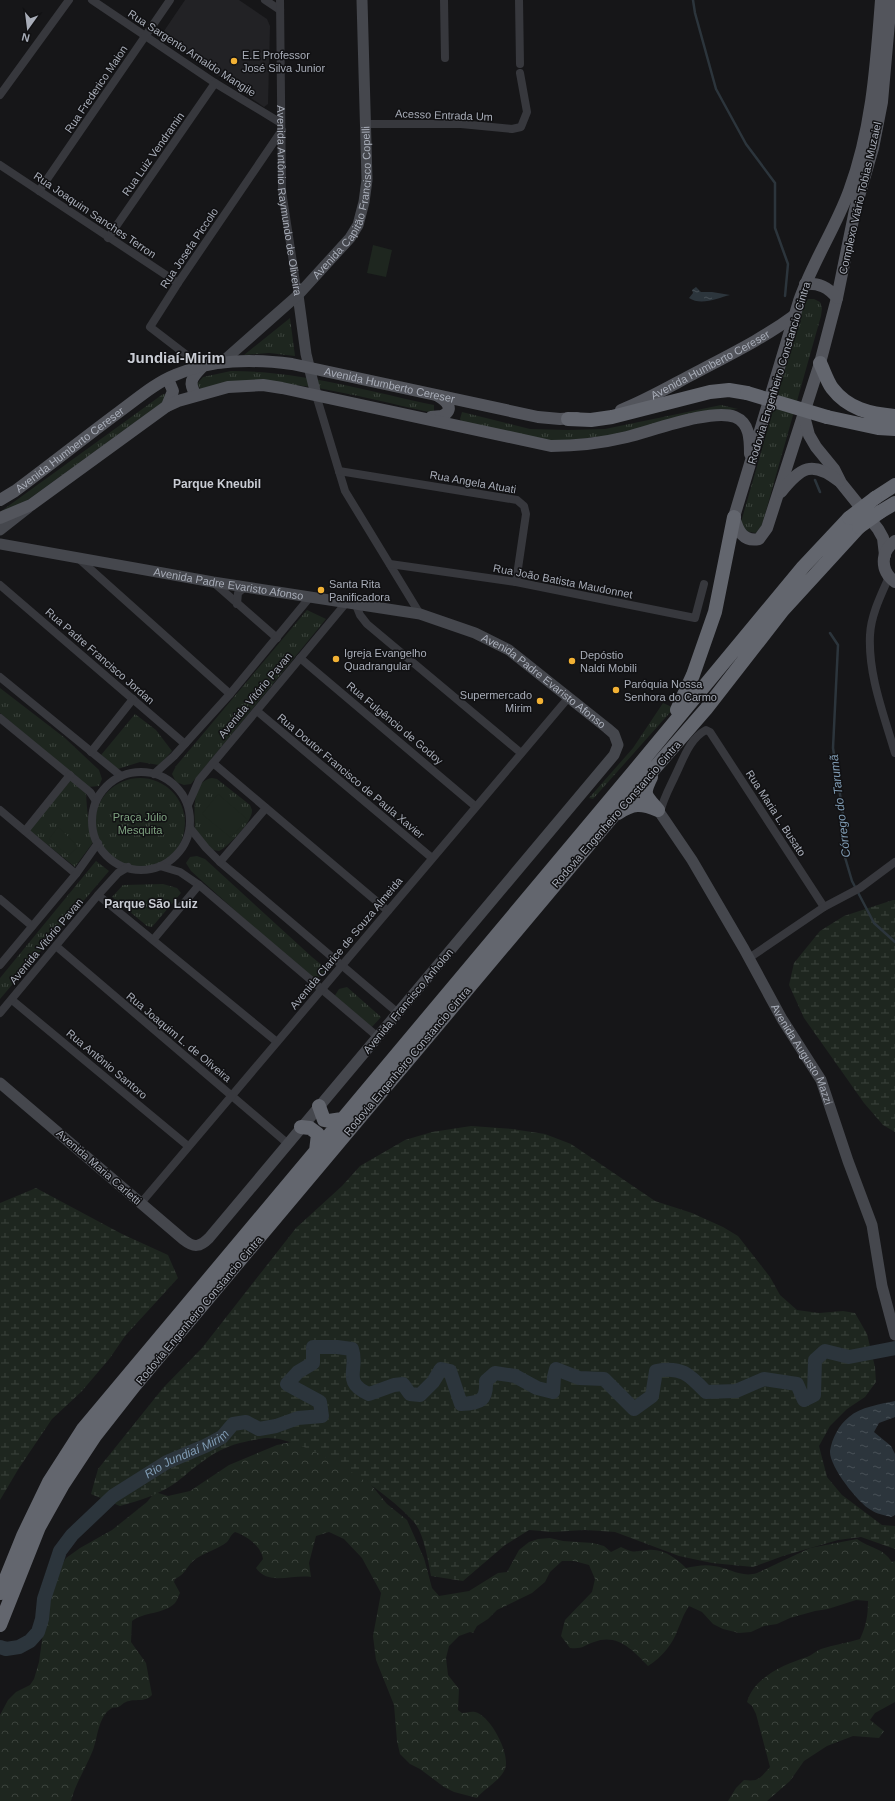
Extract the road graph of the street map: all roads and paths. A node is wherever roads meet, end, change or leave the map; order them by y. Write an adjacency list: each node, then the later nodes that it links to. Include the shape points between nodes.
1 (69, 0): 17 (street)
2 (92, 0): 12 (street, Rua Sargento Arnaldo Mangile)
3 (170, 0): 12 (street, Rua Frederico Maion)
4 (265, 0): 11 (street)
5 (280, 0): 11 (street, Avenida Antônio Raymundo de Oliveira)
6 (362, 0): 18 (street, Avenida Capitão Francisco Copelli)
7 (444, 0): 13 (street)
8 (519, 0): 14 (street)
9 (881, 0): 24 (main road, Rodovia Engenheiro Constancio Cintra, via 874,83 866,135 840,215)
10 (891, 0): 26 (main road, Complexo Viário Tobias Muzaiel, via 882,102 873,148 851,226)
11 (280, 10): 19 (street, Avenida Antônio Raymundo de Oliveira)
12 (146, 36): 16 (street, Rua Sargento Arnaldo Mangile); 21 (street, Rua Frederico Maion)
13 (445, 58)
14 (520, 64)
15 (520, 73): 18 (street, Acesso Entrada Um, via 527,112 521,127 512,129 462,124)
16 (215, 83): 19 (street, Rua Sargento Arnaldo Mangile); 22 (street, Rua Luiz Vendramin)
17 (0, 95)
18 (366, 124): 25 (street, Avenida Capitão Francisco Copelli, via 367,180 358,225 350,238)
19 (282, 126): 23 (street, Rua Josefa Piccolo); 25 (street, Avenida Antônio Raymundo de Oliveira, via 282,191)
20 (0, 165): 21 (street, Rua Joaquim Sanches Terron)
21 (39, 191): 22 (street, Rua Joaquim Sanches Terron)
22 (108, 238): 23 (street, Rua Joaquim Sanches Terron)
23 (178, 283): 30 (street, Rua Josefa Piccolo, via 150,327)
24 (805, 284): 26 (main road, via 823,286); 27 (main road, Rodovia Engenheiro Constancio Cintra)
25 (298, 295): 28 (street, Avenida Capitão Francisco Copelli); 31 (street, Avenida Antônio Raymundo de Oliveira, via 306,354)
26 (837, 298): 29 (main road, Complexo Viário Tobias Muzaiel)
27 (794, 315): 40 (main road, Avenida Humberto Cereser, via 772,332 630,406 603,414); 42 (main road, Rodovia Engenheiro Constancio Cintra)
28 (221, 363): 30 (main road, Avenida Humberto Cereser); 31 (main road, Avenida Humberto Cereser, via 239,360 265,361)
29 (820, 363): 38 (main road, Complexo Viário Tobias Muzaiel); 39 (highway, via 831,388 848,405 873,413)
30 (199, 367): 32 (main road, Avenida Humberto Cereser); 34 (main road, via 191,382 191,388)
31 (311, 368): 33 (main road, Avenida Humberto Cereser); 35 (street, Avenida Antônio Raymundo de Oliveira)
32 (168, 379): 36 (main road, via 173,391); 47 (main road, Avenida Humberto Cereser, via 142,395)
33 (433, 393): 37 (main road, via 446,400 448,405 445,414 433,417); 40 (main road, Avenida Humberto Cereser, via 538,418)
34 (196, 395): 35 (main road, Avenida Humberto Cereser, via 228,387 256,385); 36 (main road, Avenida Humberto Cereser)
35 (316, 395): 37 (main road, Avenida Humberto Cereser); 43 (street, Avenida Antônio Raymundo de Oliveira)
36 (167, 406): 49 (main road, Avenida Humberto Cereser)
37 (412, 415): 42 (main road, Avenida Humberto Cereser, via 551,446 595,444 700,417 726,415 742,421 747,429)
38 (804, 416): 44 (main road, Complexo Viário Tobias Muzaiel, via 809,435); 46 (main road, Complexo Viário Tobias Muzaiel)
39 (895, 416)
40 (568, 419): 41 (highway, bridge, via 591,420 612,417 710,392 729,390 827,417)
41 (895, 429)
42 (751, 463): 50 (main road, Rodovia Engenheiro Constancio Cintra)
43 (339, 471): 60 (street, Avenida Antônio Raymundo de Oliveira, via 345,491); 63 (street, Rua Angela Atuati, via 510,498 521,503 526,509 526,514)
44 (842, 483): 46 (main road, Complexo Viário Tobias Muzaiel, via 828,472 806,468 790,481); 53 (main road, Complexo Viário Tobias Muzaiel)
45 (895, 485): 52 (highway, bridge, via 875,498)
46 (776, 499): 50 (main road, Complexo Viário Tobias Muzaiel, via 767,528 759,539 747,539 742,535 737,529)
47 (0, 500)
48 (895, 503): 52 (highway, bridge)
49 (31, 505): 51 (main road, Avenida Humberto Cereser); 54 (street)
50 (734, 517): 79 (highway, via 715,612 693,675)
51 (0, 518)
52 (854, 522): 79 (highway, Rodovia Engenheiro Constancio Cintra, via 803,567); 85 (highway, Rodovia Engenheiro Constancio Cintra, via 706,709)
53 (878, 529): 55 (main road); 58 (main road)
54 (0, 530)
55 (895, 534)
56 (895, 541): 58 (main road)
57 (0, 544): 59 (street, Avenida Padre Evaristo Afonso)
58 (885, 555): 61 (main road, via 883,564)
59 (78, 558): 62 (street, Avenida Padre Evaristo Afonso); 74 (street)
60 (390, 564): 63 (street, Rua João Batista Maudonnet); 70 (street, Avenida Antônio Raymundo de Oliveira)
61 (892, 579): 83 (street, via 878,602 870,634 871,665)
62 (213, 582): 66 (street, Avenida Padre Evaristo Afonso); 68 (street)
63 (516, 582): 64 (street, Rua João Batista Maudonnet, via 695,618)
64 (704, 584)
65 (0, 585): 76 (street, Rua Padre Francisco Jordan)
66 (245, 587): 67 (street, Avenida Padre Evaristo Afonso); 68 (street, via 238,593)
67 (310, 597): 69 (street, Avenida Padre Evaristo Afonso); 71 (street, Avenida Vitório Pavan)
68 (237, 604): 71 (street)
69 (351, 604): 70 (street, Avenida Padre Evaristo Afonso); 72 (street, Avenida Vitório Pavan); 82 (street, via 367,624)
70 (420, 614): 75 (street, Avenida Padre Evaristo Afonso, via 493,640)
71 (277, 638): 74 (street, Avenida Vitório Pavan)
72 (300, 658): 77 (street, Avenida Vitório Pavan); 92 (street, Rua Fulgêncio de Godoy)
73 (0, 677): 81 (street)
74 (230, 694): 80 (street, Avenida Vitório Pavan)
75 (569, 697): 82 (street, Avenida Clarice de Souza Almeida); 84 (street, Avenida Padre Evaristo Afonso, via 614,734 618,745)
76 (133, 699): 80 (street, Rua Padre Francisco Jordan); 81 (street)
77 (257, 711): 86 (street, Avenida Vitório Pavan); 100 (street, Rua Doutor Francisco de Paula Xavier)
78 (0, 718): 88 (street)
79 (669, 727): 126 (highway, Rodovia Engenheiro Constancio Cintra)
80 (185, 744): 87 (street, Avenida Vitório Pavan)
81 (91, 752): 89 (street)
82 (521, 752): 92 (street, Avenida Clarice de Souza Almeida)
83 (895, 753)
84 (614, 755): 120 (street, Avenida Francisco Anholon)
85 (666, 755): 95 (highway, via 645,789 645,795); 96 (highway, Rodovia Engenheiro Constancio Cintra)
86 (213, 763): 91 (street, Avenida Vitório Pavan, via 199,780); 93 (street)
87 (154, 774): 89 (street, via 137,772); 91 (street, via 174,785)
88 (70, 775): 90 (street, via 90,792); 98 (street)
89 (121, 776): 90 (street, via 111,782)
90 (96, 801): 99 (street, via 93,830)
91 (188, 805): 97 (street)
92 (475, 806): 100 (street, Avenida Clarice de Souza Almeida)
93 (266, 808): 101 (street); 110 (street)
94 (0, 810): 98 (street)
95 (659, 812): 96 (highway, via 643,804 631,806); 109 (street, Rua Maria L. Busato, via 686,751 699,734 706,730 710,732); 114 (street, Avenida Augusto Mazzi, via 692,860)
96 (612, 817): 135 (highway, Rodovia Engenheiro Constancio Cintra, via 95,1436 39,1527)
97 (190, 828): 101 (street); 103 (street, via 177,854)
98 (25, 831): 105 (street)
99 (98, 843): 104 (street, via 110,858); 105 (street, Avenida Vitório Pavan)
100 (432, 858): 110 (street, Avenida Clarice de Souza Almeida)
101 (220, 862): 116 (street)
102 (895, 862): 109 (street, via 856,890)
103 (160, 866): 104 (street, via 144,869); 106 (street, via 180,872)
104 (128, 867): 107 (street, Avenida Vitório Pavan, via 118,873)
105 (76, 874): 111 (street, Avenida Vitório Pavan)
106 (199, 885): 112 (street); 117 (street)
107 (98, 895): 112 (street); 113 (street, Avenida Vitório Pavan)
108 (0, 899): 111 (street)
109 (824, 907): 114 (street)
110 (388, 911): 116 (street, Avenida Clarice de Souza Almeida)
111 (32, 926): 115 (street, Avenida Vitório Pavan)
112 (153, 940): 122 (street)
113 (56, 946): 118 (street, Avenida Vitório Pavan); 124 (street, Rua Joaquim L. de Oliveira)
114 (749, 958): 133 (street, Avenida Augusto Mazzi, via 782,1019 821,1080 872,1225 882,1286)
115 (0, 965)
116 (342, 965): 117 (street, Avenida Clarice de Souza Almeida); 120 (street)
117 (322, 990): 121 (street); 122 (street, Avenida Clarice de Souza Almeida)
118 (12, 1000): 119 (street, Avenida Vitório Pavan); 129 (street, Rua Antônio Santoro)
119 (0, 1013)
120 (398, 1013): 121 (street, Avenida Francisco Anholon)
121 (378, 1037): 125 (street, Avenida Francisco Anholon)
122 (276, 1042): 124 (street, Avenida Clarice de Souza Almeida)
123 (0, 1083): 131 (street, Avenida Maria Carletti)
124 (231, 1095): 128 (street, Rua Joaquim L. de Oliveira); 129 (street, Avenida Clarice de Souza Almeida)
125 (319, 1106): 126 (highway, via 324,1120); 127 (street, Avenida Francisco Anholon)
126 (342, 1119): 130 (highway, Rodovia Engenheiro Constancio Cintra)
127 (301, 1127): 128 (street, Avenida Francisco Anholon); 130 (highway, via 310,1128 318,1134)
128 (288, 1144): 132 (street, Avenida Francisco Anholon)
129 (188, 1146): 131 (street, Avenida Clarice de Souza Almeida)
130 (316, 1151): 134 (highway, Rodovia Engenheiro Constancio Cintra, via 83,1429 49,1482)
131 (141, 1203): 132 (street, Avenida Maria Carletti, via 184,1240 193,1246)
132 (200, 1246)
133 (895, 1335)
134 (0, 1593)
135 (0, 1625)

